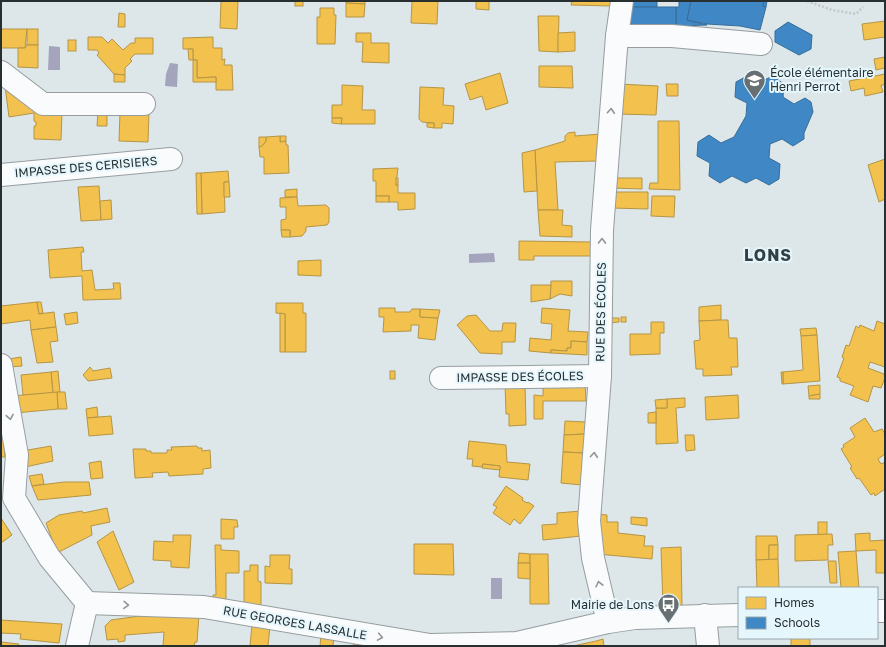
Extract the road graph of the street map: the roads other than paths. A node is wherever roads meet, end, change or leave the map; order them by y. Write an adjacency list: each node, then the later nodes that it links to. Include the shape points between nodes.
1 (622, 1): 2 (street, RUE DES ÉCOLES)
2 (617, 36): 3 (street, via 672,36); 9 (street, RUE DES ÉCOLES, one-way to 2, via 602,230)
3 (761, 44)
4 (1, 72): 5 (street, via 43,104)
5 (144, 104)
6 (171, 159): 7 (street, IMPASSE DES CERISIERS)
7 (1, 175)
8 (1, 365): 11 (street, one-way to 11, via 17,455)
9 (600, 376): 10 (street, IMPASSE DES ÉCOLES); 15 (street, RUE DES ÉCOLES, one-way to 9, via 593,558 589,521)
10 (441, 378)
11 (8, 495): 12 (street, via 49,557)
12 (87, 604): 15 (street, RUE GEORGES LASSALLE, one-way to 15, via 204,607 430,645 517,642); 16 (street)
13 (738, 614): 14 (street, RUE GEORGES LASSALLE)
14 (705, 615): 15 (street, RUE GEORGES LASSALLE, via 635,618); 17 (street)
15 (608, 622)
16 (77, 646)
17 (708, 646)

